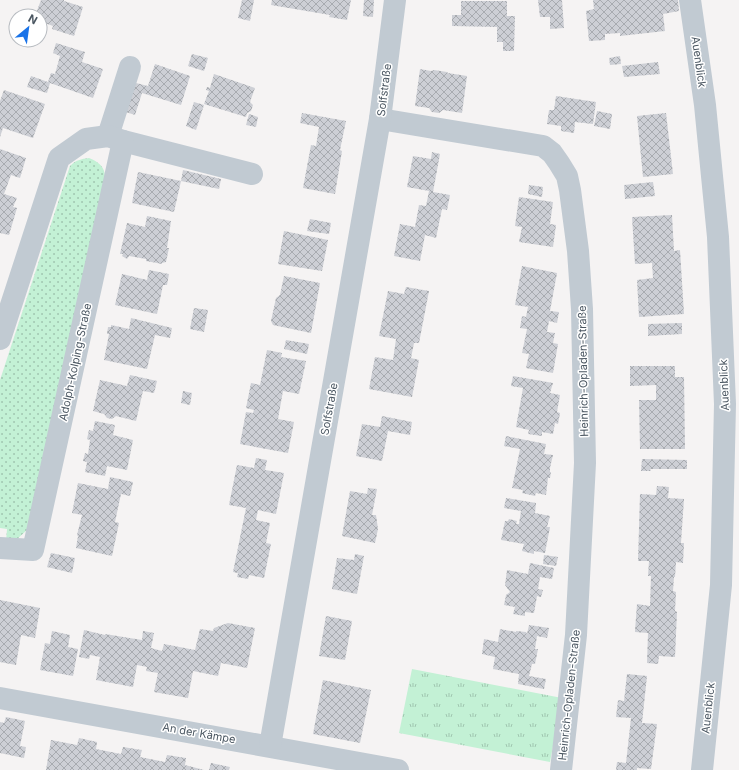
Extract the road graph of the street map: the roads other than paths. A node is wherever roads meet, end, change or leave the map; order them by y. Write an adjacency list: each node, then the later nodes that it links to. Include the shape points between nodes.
1 (395, 0): 4 (street, Solfstraße)
2 (690, 0): 8 (street, Auenblick, via 705,105)
3 (130, 67): 5 (street, Adolph-Kolping-Straße)
4 (380, 119): 11 (street, Solfstraße); 13 (street, Heinrich-Opladen-Straße, via 543,146 552,153 567,176 578,251 582,310 585,463 576,635)
5 (116, 139): 6 (street); 7 (street, via 86,139 59,158); 9 (street, Adolph-Kolping-Straße, via 33,550)
6 (252, 174)
7 (0, 339)
8 (732, 404): 14 (street, Auenblick, via 722,585)
9 (0, 548)
10 (0, 698): 11 (street, An der Kämpe)
11 (270, 746): 12 (street, An der Kämpe)
12 (398, 770)
13 (561, 770)
14 (702, 770)

